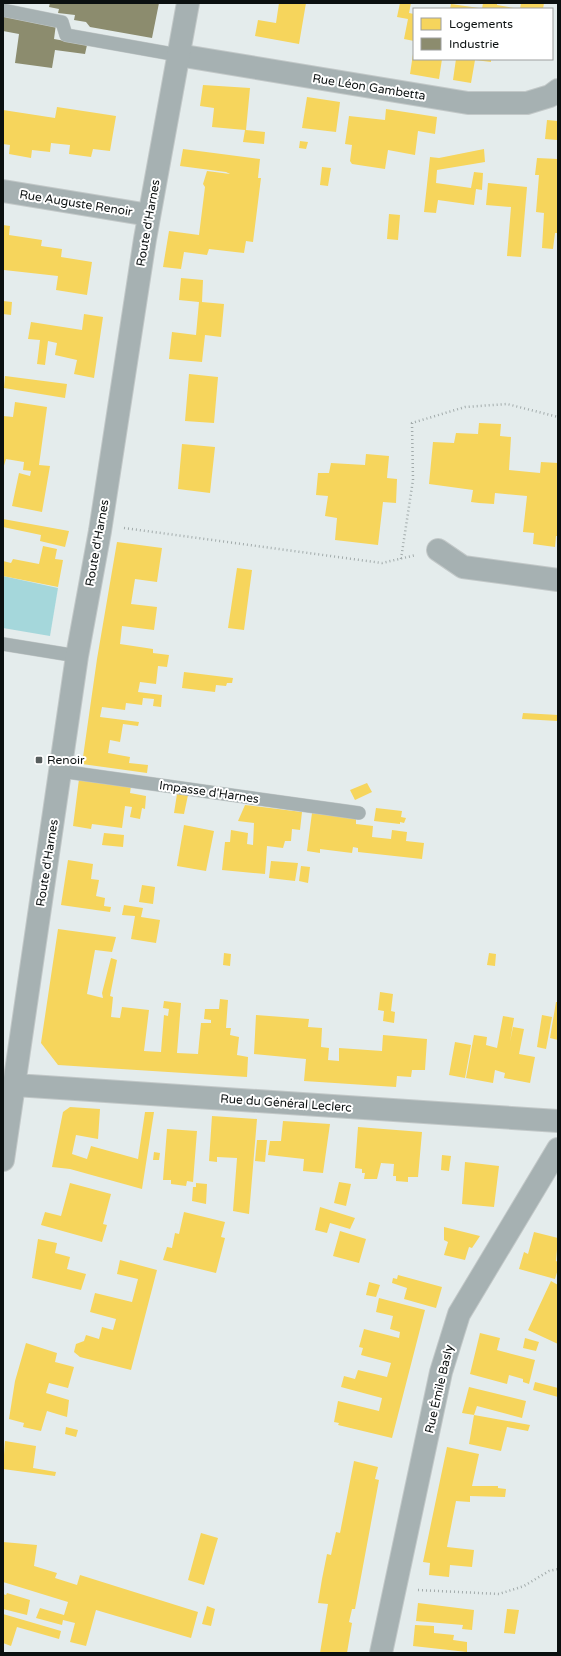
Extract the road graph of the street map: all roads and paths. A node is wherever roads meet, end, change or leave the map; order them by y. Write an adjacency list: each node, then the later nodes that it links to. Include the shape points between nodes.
1 (188, 3): 3 (street, Route d'Harnes)
2 (3, 10): 3 (lane, via 62,22 66,35)
3 (178, 55): 4 (street, Rue Léon Gambetta, via 468,103 527,102 550,96); 6 (street, Route d'Harnes)
4 (558, 90)
5 (3, 191): 6 (street, Rue Auguste Renoir)
6 (149, 215): 8 (street, Route d'Harnes)
7 (558, 417): 10 (path, via 507,404 464,407 412,423 413,480)
8 (100, 531): 10 (path, via 116,533 118,527 382,563); 13 (street, Route d'Harnes)
9 (438, 550): 10 (path); 11 (street, via 462,567)
10 (401, 559)
11 (558, 580)
12 (3, 644): 13 (lane)
13 (77, 656): 14 (street, Route d'Harnes)
14 (60, 771): 15 (lane, Impasse d'Harnes); 16 (street, Route d'Harnes)
15 (359, 813)
16 (15, 1085): 17 (street, Rue du Général Leclerc); 19 (street, Route d'Harnes)
17 (558, 1122)
18 (558, 1149): 21 (street, Rue Émile Basly, via 459,1314 441,1372)
19 (3, 1160)
20 (558, 1569): 21 (path, via 549,1571 524,1586 499,1594 420,1590)
21 (395, 1584): 22 (street, Rue Émile Basly)
22 (381, 1653)

